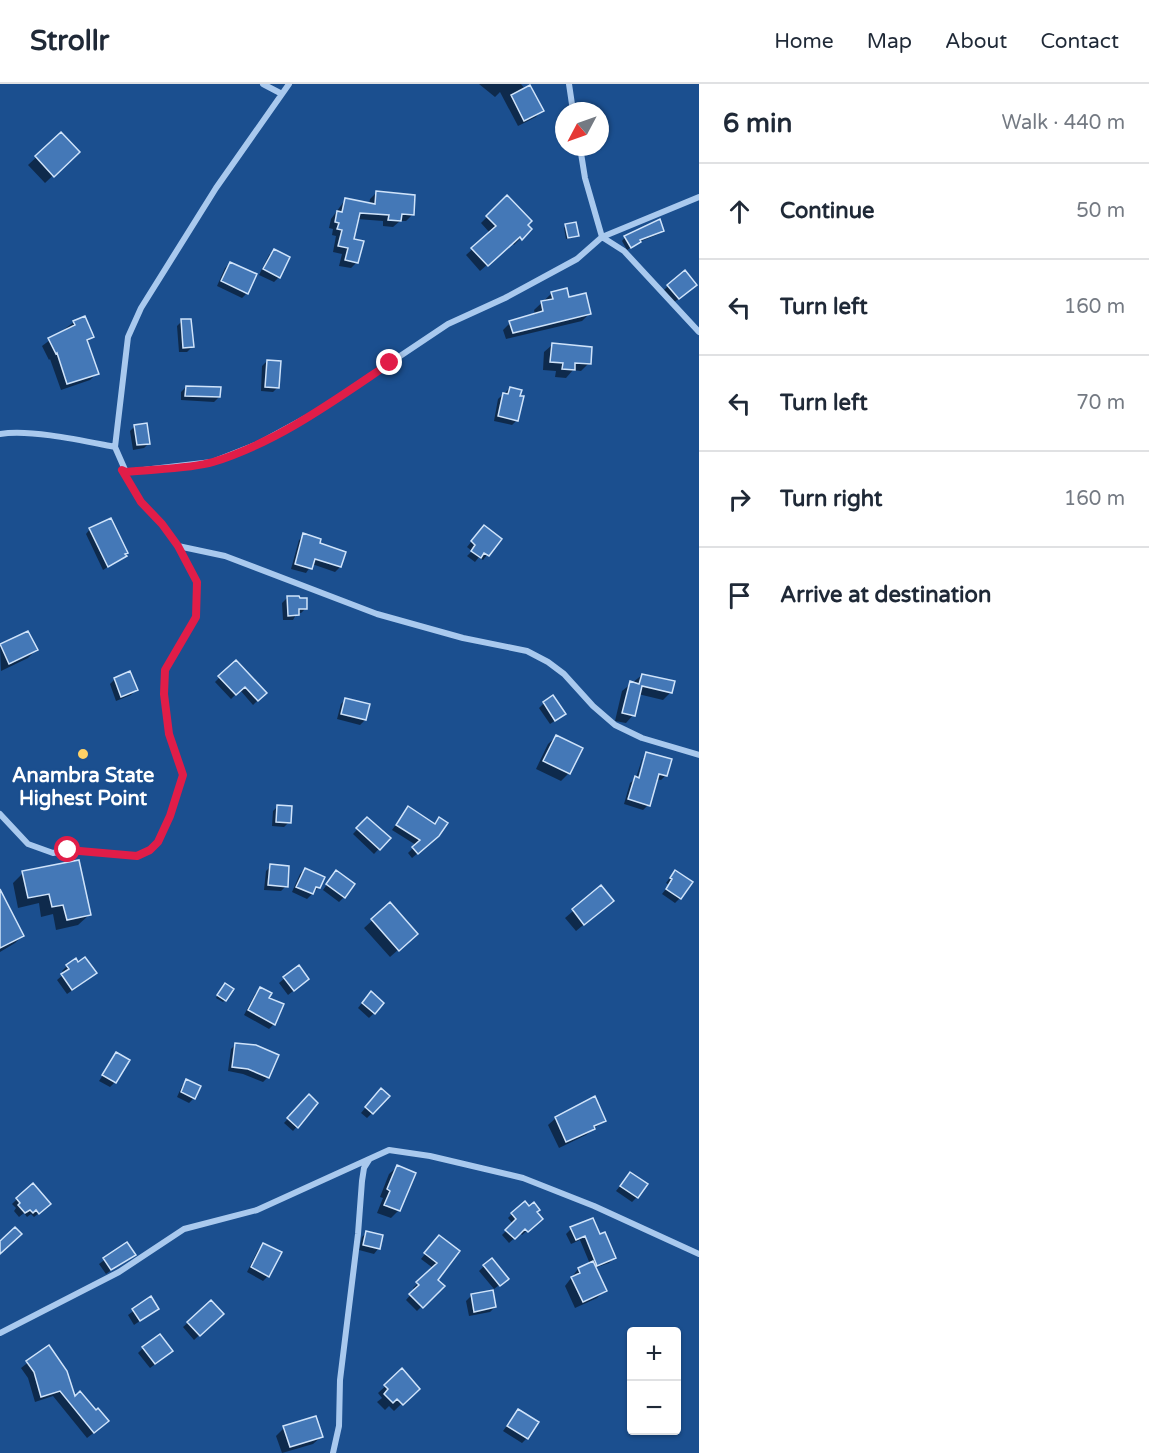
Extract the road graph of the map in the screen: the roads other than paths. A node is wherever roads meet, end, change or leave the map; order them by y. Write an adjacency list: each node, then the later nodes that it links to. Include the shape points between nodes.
1 (263, 84): 4 (street)
2 (289, 84): 4 (street)
3 (569, 84): 5 (street)
4 (282, 94): 11 (street, via 216,188 141,308 128,337)
5 (572, 102)
6 (581, 156): 8 (street)
7 (699, 197): 8 (street)
8 (602, 237): 9 (street, via 624,251); 12 (street, via 577,259 448,324 315,413 258,444 212,462)
9 (699, 332)
10 (0, 434): 11 (street, via 56,437)
11 (115, 447): 12 (street)
12 (126, 472): 13 (street, via 122,470 141,502)
13 (178, 546): 14 (street, via 225,556 376,614 527,651 564,674 615,725 642,738); 15 (street, via 197,582 196,617 165,670 169,734 183,775 158,842 137,856 68,850 53,854 28,843)
14 (699, 755)
15 (0, 814)
16 (369, 1159): 17 (street, via 389,1150 523,1178); 18 (street, via 257,1210 184,1229 119,1272); 19 (street, via 362,1181 340,1380 339,1426)
17 (699, 1254)
18 (0, 1333)
19 (333, 1453)

